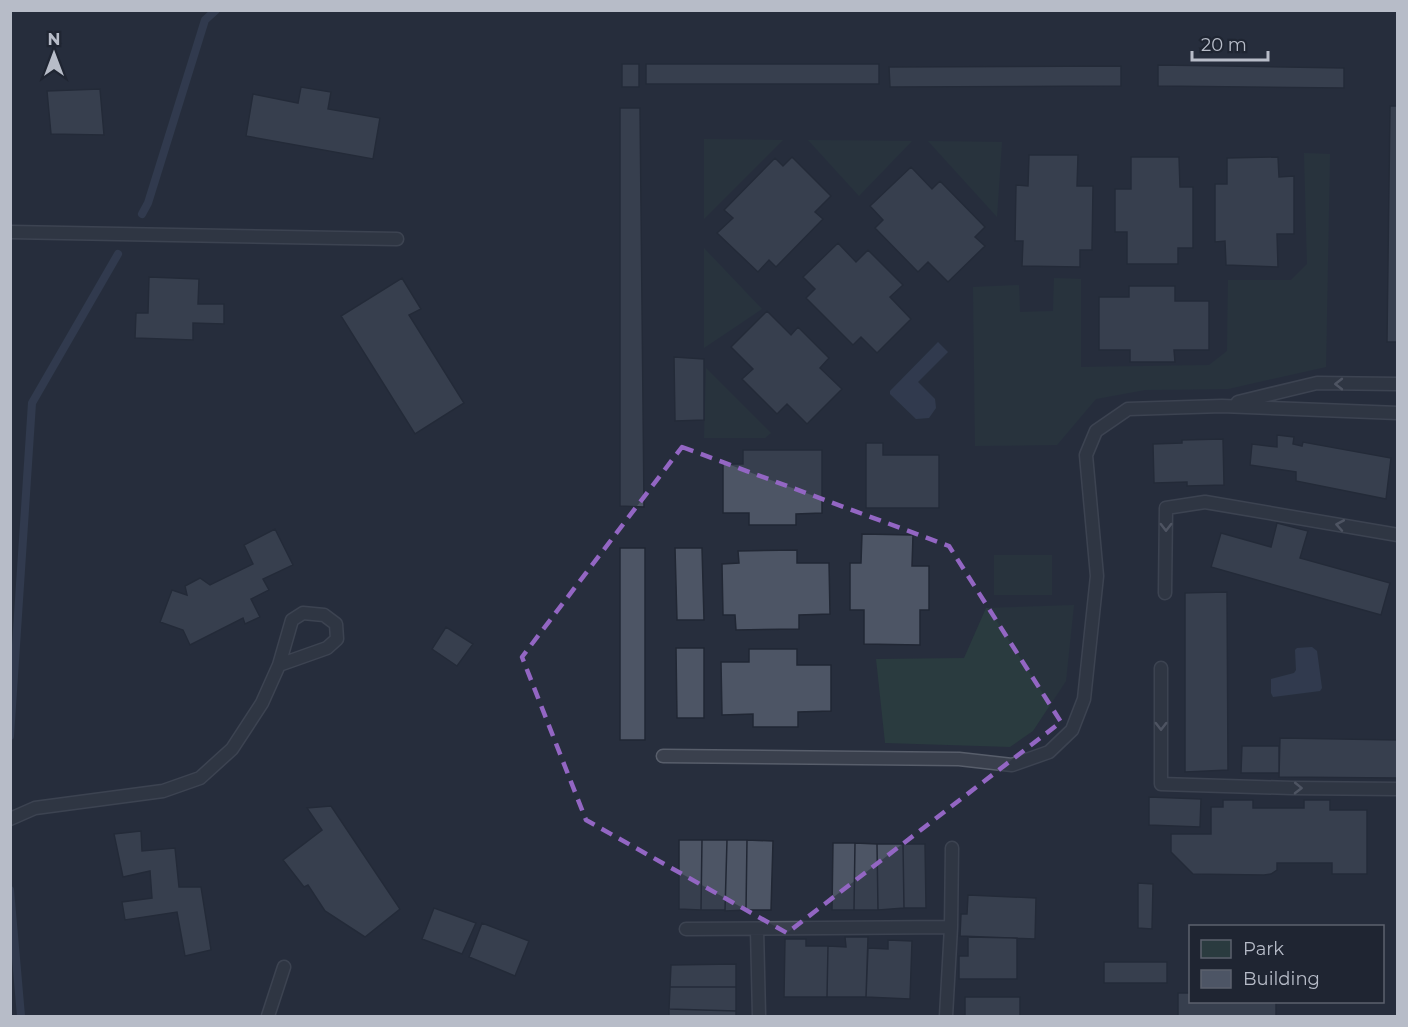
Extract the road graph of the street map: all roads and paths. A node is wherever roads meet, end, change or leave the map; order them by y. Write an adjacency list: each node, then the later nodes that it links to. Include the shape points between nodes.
1 (10, 232): 2 (lane)
2 (397, 239)
3 (1398, 384): 4 (lane, one-way to 4, via 1317,383)
4 (1222, 406): 5 (lane); 10 (lane, via 1128,408 1096,431 1086,455 1097,576 1084,699 1072,730 1049,752 1012,765 959,759)
5 (1398, 413)
6 (1398, 535): 7 (lane, one-way to 7, via 1205,502 1173,506 1166,508)
7 (1166, 593)
8 (279, 665): 8 (lane, via 292,620 303,613 324,615 336,624 337,639 327,648); 12 (lane, via 262,703 232,749 200,778 163,791 35,808)
9 (1161, 668): 11 (lane, one-way to 11, via 1161,784)
10 (663, 756)
11 (1398, 789)
12 (10, 819)
13 (952, 848): 14 (lane)
14 (951, 927): 16 (lane); 20 (lane)
15 (686, 929): 16 (lane)
16 (757, 929): 19 (lane)
17 (284, 967): 18 (lane)
18 (268, 1017)
19 (759, 1017)
20 (946, 1017)

